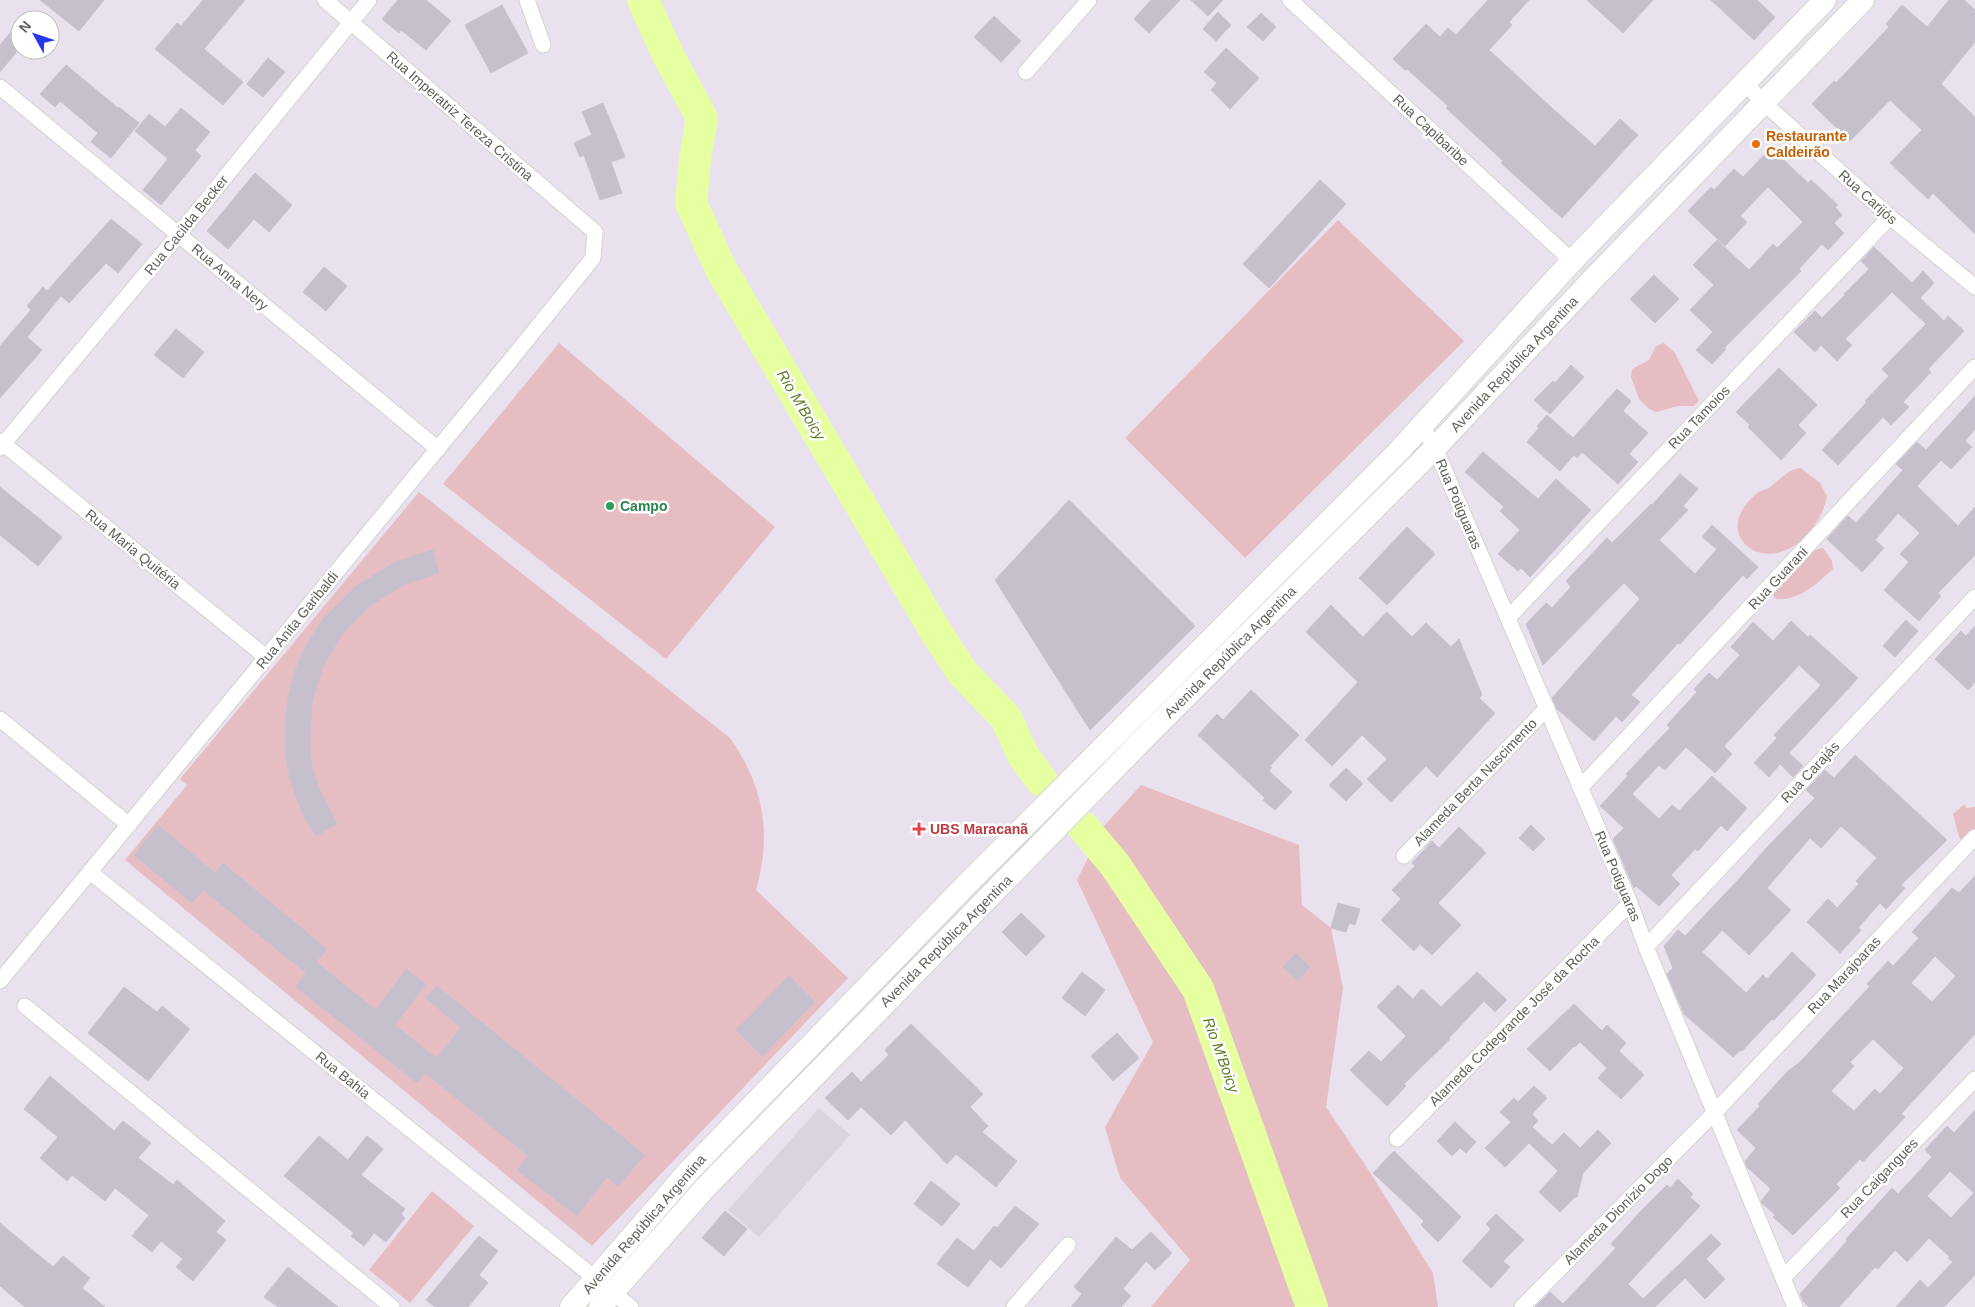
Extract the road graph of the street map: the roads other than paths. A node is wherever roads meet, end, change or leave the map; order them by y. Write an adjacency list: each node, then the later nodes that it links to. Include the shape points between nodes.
1 (325, 0): 8 (street, Rua Imperatriz Tereza Cristina)
2 (369, 0): 8 (street, Rua Cacilda Becker)
3 (527, 0): 9 (street)
4 (1290, 0): 17 (street, Rua Capibaribe)
5 (1825, 0): 11 (main road, Avenida República Argentina)
6 (1863, 0): 13 (main road, Avenida República Argentina)
7 (1082, 3): 10 (street)
8 (351, 22): 15 (street, Rua Cacilda Becker); 16 (street, Rua Imperatriz Tereza Cristina, via 595,232)
9 (543, 45)
10 (1026, 72)
11 (1744, 82): 13 (street, Rua Carijós); 17 (main road, Avenida República Argentina)
12 (0, 87): 15 (street, Rua Anna Nery)
13 (1764, 103): 14 (street, Rua Carijós); 19 (main road, Avenida República Argentina)
14 (1890, 217): 18 (street, Rua Carijós); 26 (street, Rua Tamoios)
15 (179, 234): 22 (street, Rua Cacilda Becker); 24 (street, Rua Anna Nery)
16 (593, 258): 24 (street, Rua Anita Garibaldi)
17 (1572, 261): 19 (main road, via 1574,279); 21 (main road, Avenida República Argentina)
18 (1975, 287)
19 (1556, 320): 23 (main road, Avenida República Argentina)
20 (1975, 367): 30 (street, Rua Guarani)
21 (1422, 426): 23 (street, Rua Potiguaras); 44 (main road, Avenida República Argentina, via 967,884 688,1172)
22 (1, 444): 27 (street, Rua Maria Quitéria)
23 (1435, 448): 26 (street, Rua Potiguaras); 45 (main road, Avenida República Argentina, via 870,1017 705,1188)
24 (438, 449): 27 (street, Rua Anita Garibaldi)
25 (1975, 597): 36 (street, Rua Carajás)
26 (1508, 618): 28 (street, Rua Potiguaras)
27 (266, 658): 31 (street, Rua Anita Garibaldi)
28 (1546, 708): 30 (street, Rua Potiguaras); 33 (street, Alameda Berta Nascimento)
29 (0, 719): 31 (street)
30 (1580, 788): 35 (street, Rua Potiguaras)
31 (129, 825): 34 (street, Rua Anita Garibaldi)
32 (1975, 837): 40 (street, Rua Marajoaras)
33 (1404, 856)
34 (90, 872): 37 (street, Rua Anita Garibaldi); 44 (street, Rua Bahia)
35 (1630, 903): 36 (street, Rua Potiguaras); 41 (street, Alameda Codegrande José da Rocha)
36 (1646, 947): 40 (street, Rua Potiguaras)
37 (0, 981)
38 (24, 1006): 46 (street)
39 (1975, 1079): 43 (street, Rua Caigangues)
40 (1714, 1113): 43 (street, Rua Potiguaras); 50 (street, Alameda Dionízio Dogo)
41 (1397, 1139)
42 (1068, 1245): 49 (street)
43 (1783, 1278): 51 (street, Rua Potiguaras)
44 (596, 1279): 45 (street, Rua Bahia); 47 (main road, Avenida República Argentina)
45 (607, 1300): 48 (street)
46 (392, 1307)
47 (571, 1307)
48 (631, 1307)
49 (1014, 1307)
50 (1522, 1307)
51 (1795, 1307)

